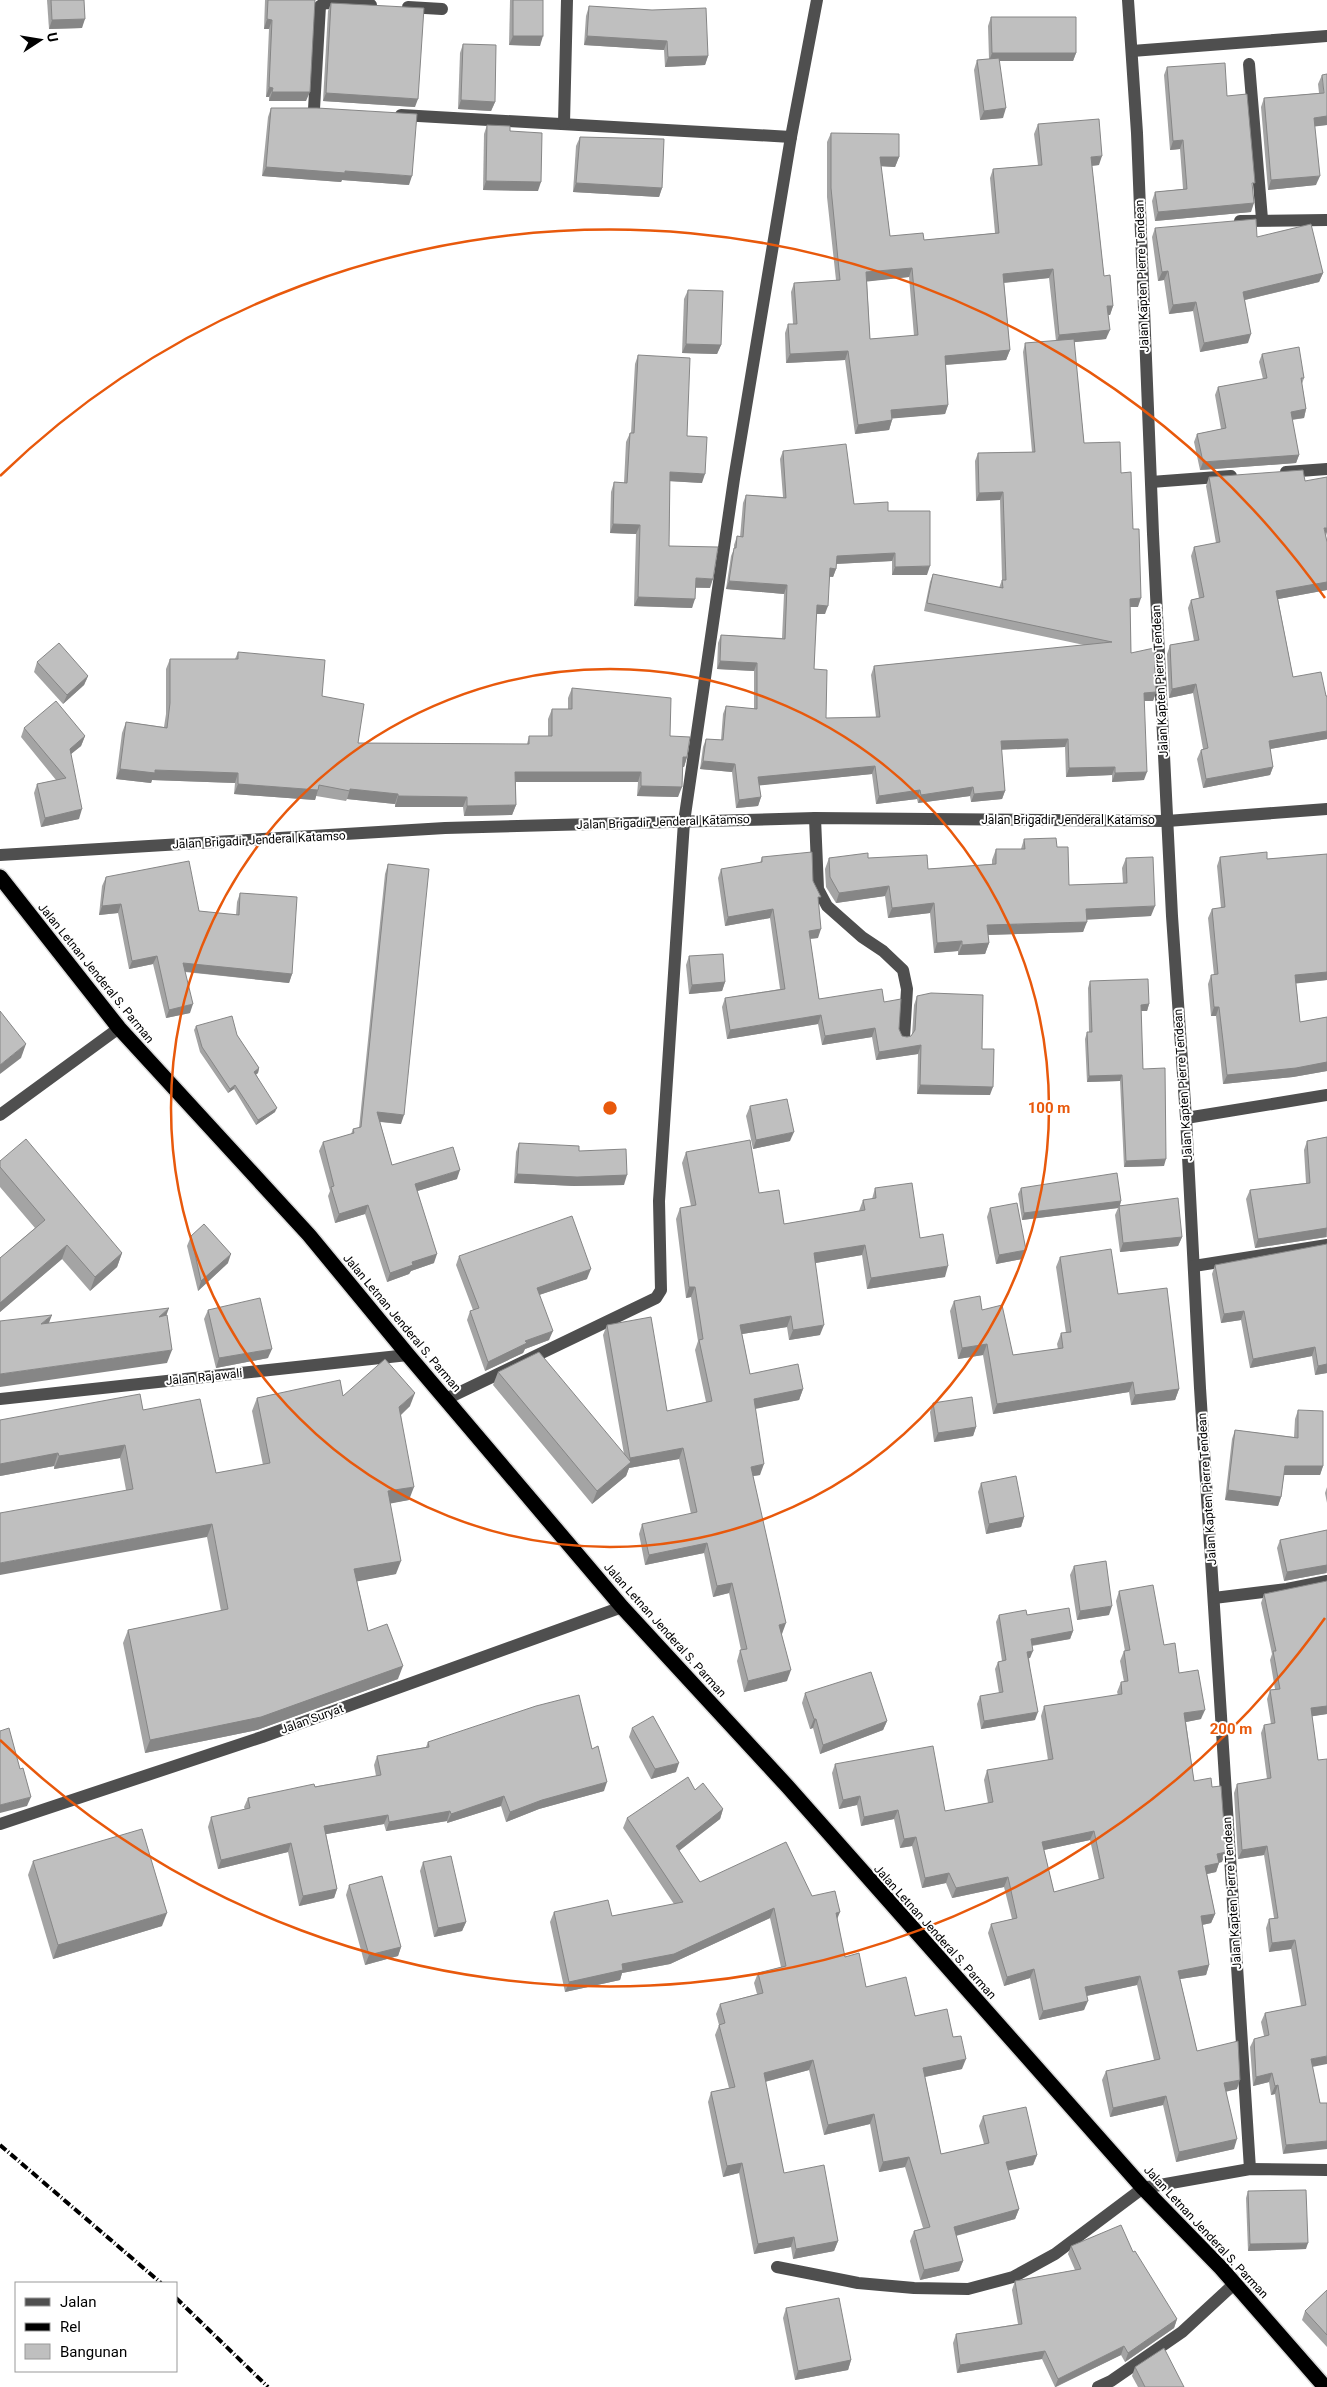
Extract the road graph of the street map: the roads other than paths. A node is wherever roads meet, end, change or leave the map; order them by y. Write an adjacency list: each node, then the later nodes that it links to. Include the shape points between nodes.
1 (567, 0): 10 (street)
2 (817, 0): 11 (street)
3 (1128, 0): 6 (street, Jalan Kapten Pierre Tendean)
4 (442, 9): 8 (street, via 325,3 320,6)
5 (1327, 36): 6 (street)
6 (1132, 52): 18 (street, Jalan Kapten Pierre Tendean, via 1145,229)
7 (1249, 64): 12 (street)
8 (315, 109)
9 (383, 114): 10 (street)
10 (564, 123): 11 (street)
11 (791, 137): 22 (street, via 734,479)
12 (1262, 219): 13 (street); 14 (street)
13 (1327, 220)
14 (1224, 222)
15 (1327, 469): 16 (street)
16 (1268, 473)
17 (1239, 475): 18 (street)
18 (1151, 482): 21 (street, Jalan Kapten Pierre Tendean)
19 (1327, 809): 21 (street, Jalan Brigadir Jenderal Katamso)
20 (815, 818): 21 (street, Jalan Brigadir Jenderal Katamso); 22 (street, Jalan Brigadir Jenderal Katamso); 26 (street, via 818,889 827,906 903,970 908,989)
21 (1167, 821): 29 (street, Jalan Kapten Pierre Tendean)
22 (684, 822): 23 (street, Jalan Brigadir Jenderal Katamso, via 446,828); 33 (street, via 658,1201 662,1282 657,1296)
23 (0, 855)
24 (0, 877): 25 (highway, Jalan Letnan Jenderal S. Parman)
25 (118, 1028): 28 (street); 32 (highway, Jalan Letnan Jenderal S. Parman, via 310,1235)
26 (904, 1038)
27 (1327, 1095): 29 (street)
28 (0, 1115)
29 (1186, 1118): 31 (street, Jalan Kapten Pierre Tendean)
30 (1327, 1245): 31 (street)
31 (1194, 1266): 36 (street, Jalan Kapten Pierre Tendean)
32 (408, 1355): 33 (highway, Jalan Letnan Jenderal S. Parman); 34 (street, Jalan Rajawali)
33 (446, 1399): 37 (highway, Jalan Letnan Jenderal S. Parman)
34 (0, 1400)
35 (1327, 1581): 36 (street)
36 (1214, 1598): 39 (street, Jalan Kapten Pierre Tendean)
37 (622, 1606): 38 (street, Jalan Suryat, via 262,1737); 41 (highway, Jalan Letnan Jenderal S. Parman, via 788,1787)
38 (0, 1824)
39 (1250, 2169): 40 (street); 41 (street)
40 (1327, 2170)
41 (1143, 2188): 42 (street, via 1055,2254 1013,2276 968,2289 858,2283); 43 (highway, Jalan Letnan Jenderal S. Parman)
42 (777, 2268)
43 (1234, 2284): 44 (street, via 1182,2332); 45 (highway, Jalan Letnan Jenderal S. Parman)
44 (1098, 2387)
45 (1325, 2387)

